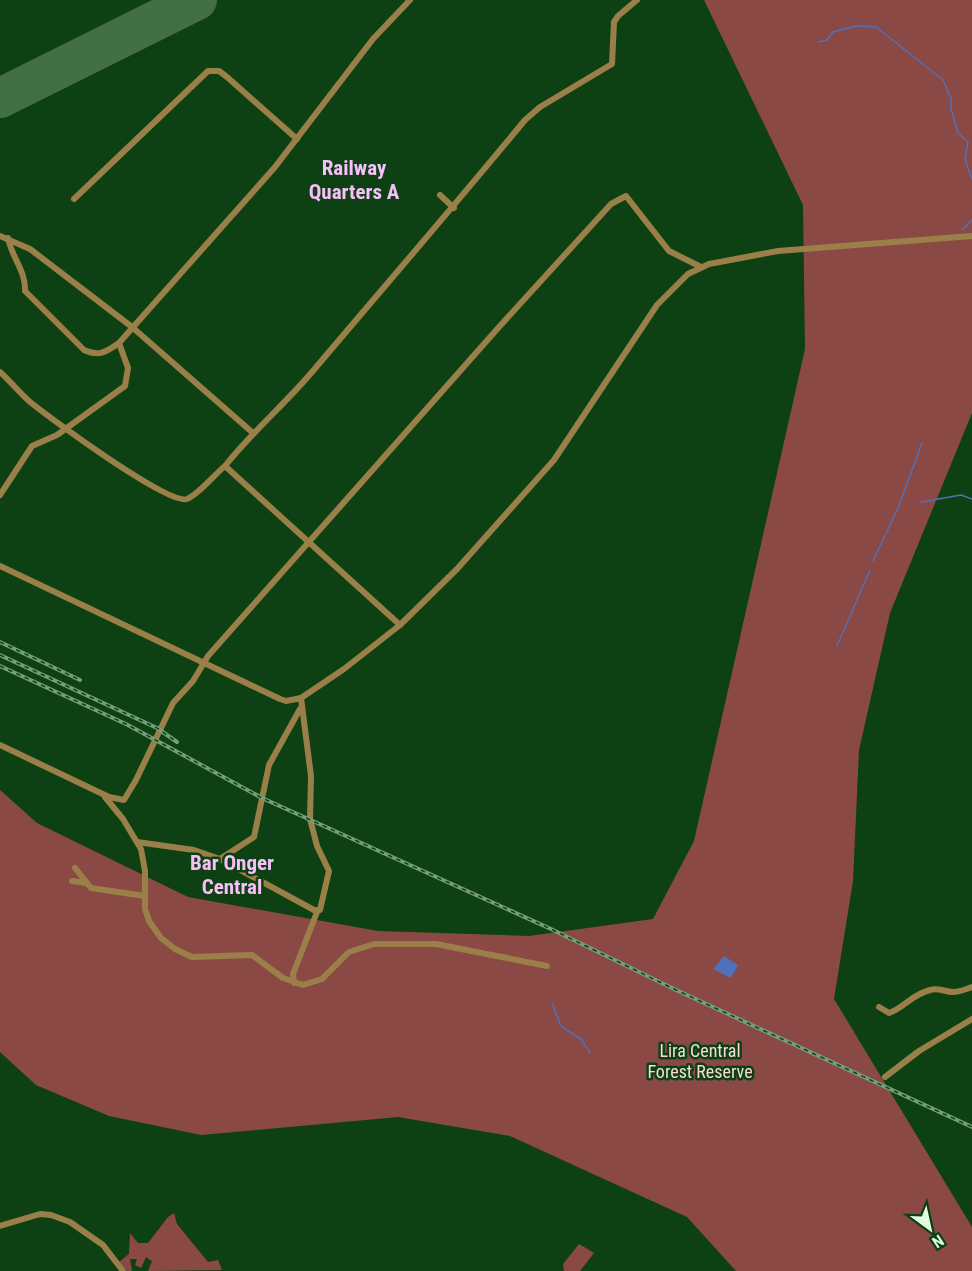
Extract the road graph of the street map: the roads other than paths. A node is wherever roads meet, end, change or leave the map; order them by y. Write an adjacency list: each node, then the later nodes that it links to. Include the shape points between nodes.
1 (410, 0): 3 (street, via 373,39)
2 (637, 0): 6 (street, via 614,22 612,64 531,114)
3 (297, 140): 5 (street, via 227,77 219,71 208,71); 11 (street)
4 (440, 195): 6 (street)
5 (74, 199)
6 (454, 208): 15 (street, via 311,374)
7 (0, 236): 9 (street)
8 (972, 236): 10 (street, via 778,251 738,256)
9 (8, 238): 11 (street, via 30,249); 12 (street, via 26,280 25,291 84,350 103,354)
10 (701, 267): 18 (street, via 669,251 626,196 616,200); 20 (street, via 681,279 657,304 538,479)
11 (132, 327): 12 (street); 15 (street)
12 (119, 343): 14 (street, via 128,369 125,386)
13 (0, 372): 14 (street)
14 (65, 428): 16 (street, via 178,499 189,498); 17 (street, via 32,446)
15 (253, 433): 16 (street)
16 (225, 466): 18 (street)
17 (0, 495)
18 (310, 542): 20 (street); 21 (street)
19 (0, 566): 21 (street)
20 (400, 625): 22 (street)
21 (204, 663): 22 (street, via 280,699); 25 (street, via 173,702 128,797 117,800)
22 (301, 698): 23 (street)
23 (301, 708): 27 (street, via 269,765 254,837); 32 (street, via 311,776 310,819 328,871 324,901)
24 (0, 745): 25 (street)
25 (102, 794): 26 (street)
26 (137, 842): 27 (street, via 194,850); 31 (street, via 145,871)
27 (220, 859): 32 (street)
28 (75, 868): 30 (street)
29 (72, 881): 30 (street)
30 (86, 883): 31 (street, via 96,890)
31 (145, 896): 35 (street, via 149,921 175,949 192,957 252,955)
32 (317, 912): 34 (street)
33 (547, 966): 36 (street, via 436,944 374,944 349,952 314,984)
34 (293, 974): 35 (street); 36 (street)
35 (283, 978): 36 (street)
36 (294, 983)
37 (972, 987): 38 (street, via 954,992 934,988 909,998 890,1013)
38 (879, 1007)
39 (972, 1019): 40 (street)
40 (885, 1077)
41 (0, 1226): 42 (street, via 40,1214 51,1215 70,1222 103,1245)
42 (123, 1271)

